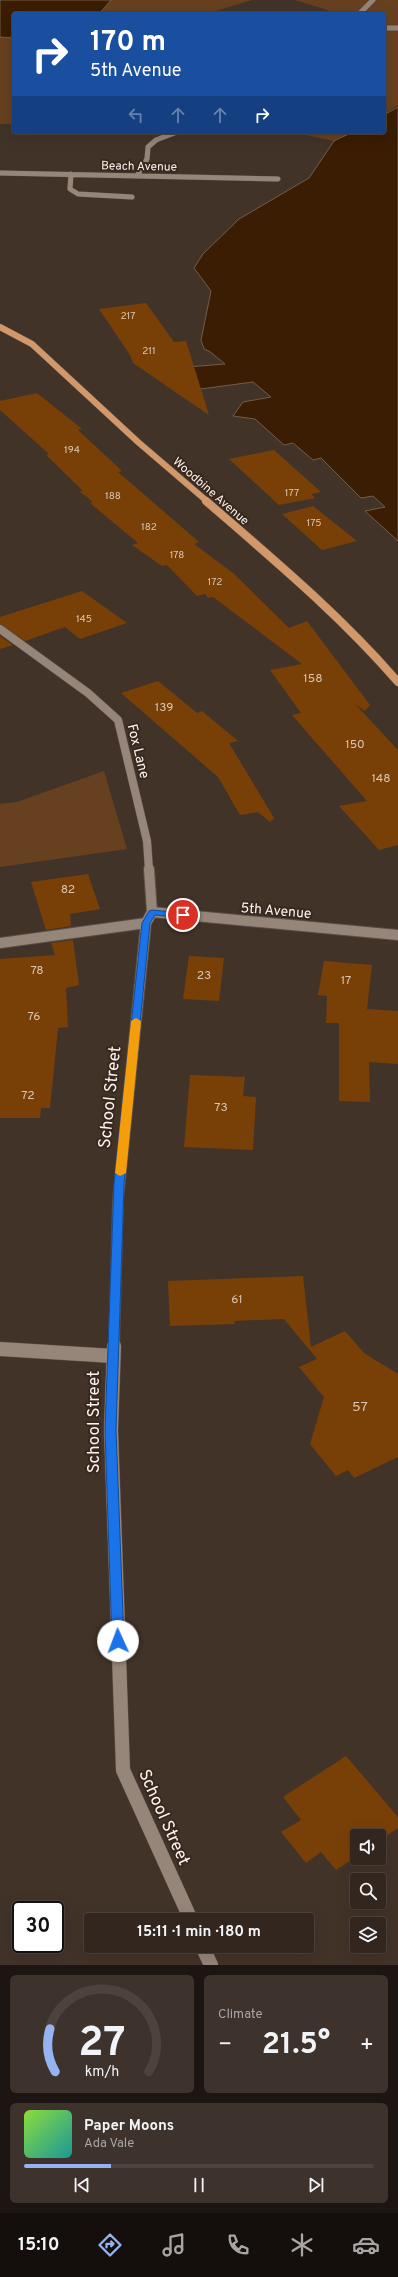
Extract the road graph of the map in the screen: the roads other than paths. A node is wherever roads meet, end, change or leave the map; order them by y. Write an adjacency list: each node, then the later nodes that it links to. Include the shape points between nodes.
1 (373, 0): 2 (street)
2 (361, 12)
3 (386, 28): 4 (street)
4 (398, 28)
5 (171, 134): 8 (street, via 156,140 148,147 147,159)
6 (0, 173): 7 (street, Beach Avenue)
7 (71, 174): 8 (street, Beach Avenue); 10 (street, via 70,189 78,194)
8 (137, 176): 9 (street, Beach Avenue)
9 (278, 179)
10 (132, 197)
11 (0, 327): 13 (main road, Woodbine Avenue, via 32,344 138,442 327,606)
12 (0, 629): 14 (street, Fox Lane, via 88,693 118,720 147,841)
13 (398, 682)
14 (149, 918): 15 (street, 5th Avenue); 16 (street, 5th Avenue); 18 (street, School Street, via 119,1184)
15 (398, 935)
16 (0, 943)
17 (0, 1349): 18 (street)
18 (113, 1356): 19 (street, School Street, via 110,1430 123,1770)
19 (188, 1913)
20 (205, 1953): 21 (street)
21 (211, 1965)

